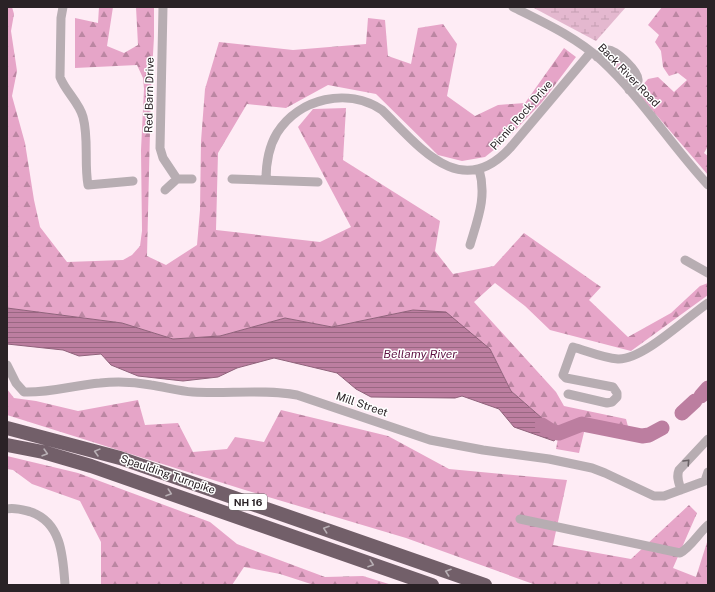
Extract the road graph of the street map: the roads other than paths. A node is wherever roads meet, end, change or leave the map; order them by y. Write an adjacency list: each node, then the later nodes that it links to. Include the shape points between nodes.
1 (63, 7): 11 (street, via 60,18 60,77 85,125 88,185)
2 (163, 7): 7 (street, Red Barn Drive, via 160,148 163,158)
3 (512, 7): 4 (street, Back River Road, via 561,32)
4 (594, 54): 5 (street, Back River Road); 5 (street, via 606,50 613,51 635,70 637,82); 6 (street, Picnic Rock Drive, via 507,152)
5 (629, 90): 13 (street, Back River Road)
6 (479, 169): 10 (street, Picnic Rock Drive, via 460,169 444,165 428,155 376,106 355,98 335,97 324,99 296,113 283,126 275,137 266,159); 15 (street, via 482,200)
7 (177, 179): 8 (street); 14 (street)
8 (192, 179)
9 (232, 179): 10 (street)
10 (266, 180): 12 (street)
11 (133, 181)
12 (318, 182)
13 (708, 185)
14 (165, 190)
15 (470, 245)
16 (685, 260): 17 (street)
17 (708, 273)
18 (708, 303): 20 (street, via 654,344 626,358 612,358 573,347 564,375 566,378 613,388 618,393 612,402 607,403)
19 (7, 365): 25 (street, Mill Street, via 24,392 117,383 149,384 192,392 284,392 430,440 592,468 654,496 664,496)
20 (568, 394)
21 (7, 428): 31 (highway, Spaulding Turnpike / NH 16, one-way to 21, via 120,458)
22 (708, 439): 25 (street, one-way to 22, via 679,470)
23 (7, 445): 30 (highway, Spaulding Turnpike / NH 16, one-way to 30, via 44,452 90,466)
24 (707, 477): 25 (street, Mill Street)
25 (681, 490)
26 (7, 509): 29 (street, via 23,510 38,515 52,527 57,535 63,559)
27 (520, 519): 28 (street, via 680,553 688,548)
28 (708, 525)
29 (65, 585)
30 (432, 585)
31 (485, 585)

